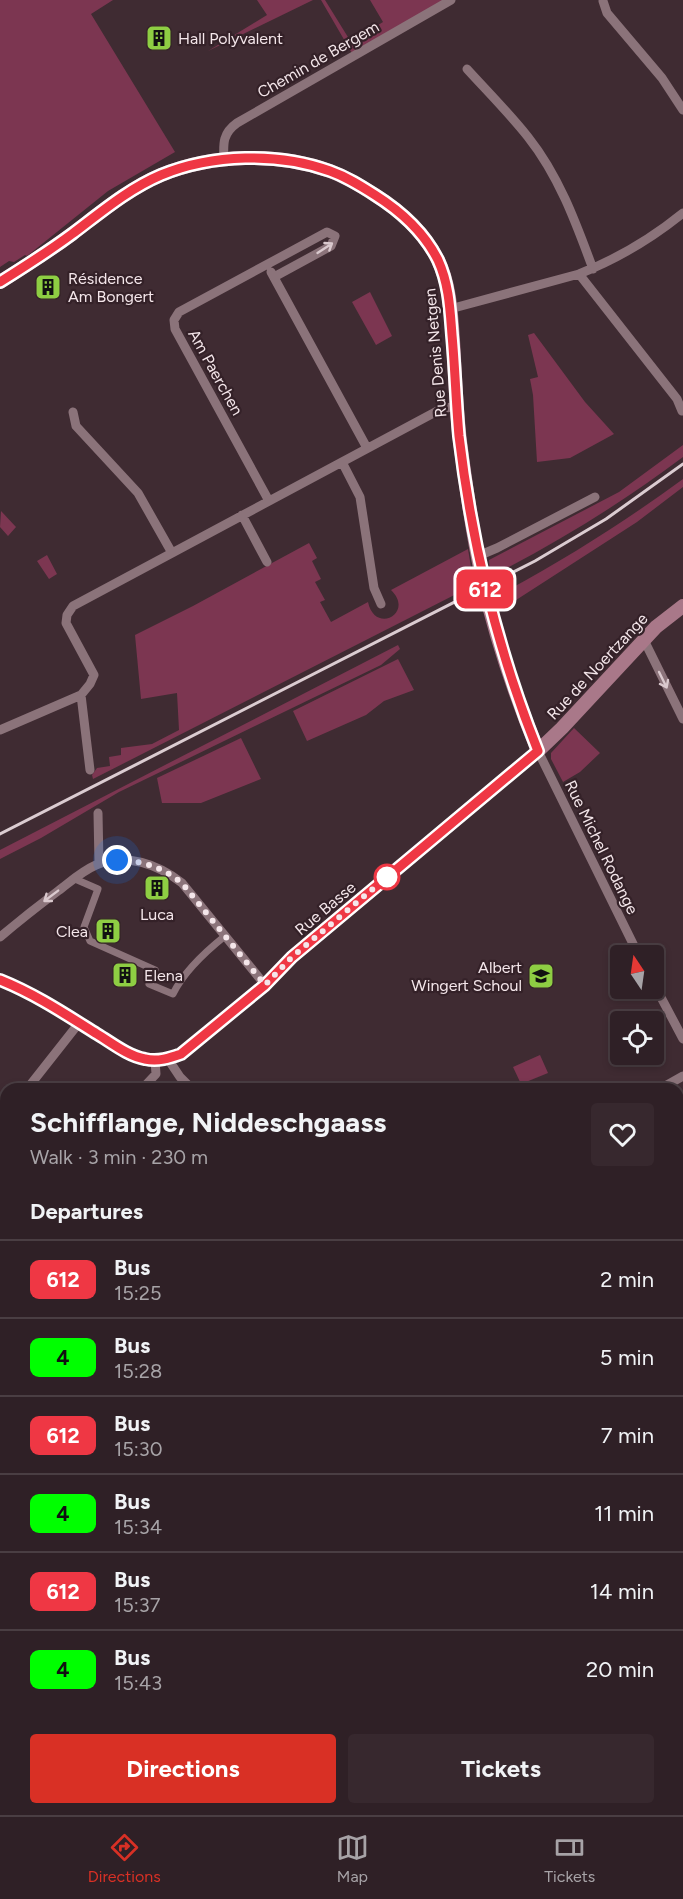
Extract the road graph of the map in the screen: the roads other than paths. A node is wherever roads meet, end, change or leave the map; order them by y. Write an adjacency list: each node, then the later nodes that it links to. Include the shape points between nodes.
1 (451, 0): 5 (street, Chemin de Bergem, via 227,130)
2 (603, 1): 4 (street, via 607,12 662,78)
3 (467, 69): 8 (street, via 529,138 551,171 572,210)
4 (683, 110)
5 (224, 159): 11 (main road, Rue Denis Netgen, via 183,167 127,193); 12 (main road, Rue Denis Netgen, via 264,159 316,167 353,181 390,205 413,224 430,246 445,277)
6 (683, 213): 8 (street, via 635,248)
7 (267, 264): 10 (street); 10 (street, Am Paerchen, one-way to 7, via 331,246 336,236 327,232); 19 (street, Am Paerchen, via 179,312 174,320 175,329)
8 (593, 269): 9 (street)
9 (579, 274): 12 (street); 14 (street, via 677,399)
10 (274, 277): 16 (street)
11 (0, 282)
12 (450, 309): 13 (main road, Rue Denis Netgen)
13 (457, 406): 16 (street, via 441,409); 22 (main road, Rue Denis Netgen)
14 (682, 411)
15 (73, 412): 21 (street, via 76,426 138,493)
16 (367, 448): 17 (street)
17 (342, 462): 19 (street); 24 (street, via 360,497 374,588)
18 (595, 497): 22 (street)
19 (269, 501): 20 (street)
20 (242, 515): 21 (street); 23 (street)
21 (172, 553): 27 (street, via 73,606 67,615 70,633 94,675)
22 (478, 556): 30 (main road, Rue Denis Netgen, via 489,606)
23 (267, 562)
24 (381, 604)
25 (683, 606): 26 (main road, Rue de Noertzange)
26 (644, 640): 28 (street, one-way to 28); 30 (main road, Rue de Noertzange)
27 (81, 695): 29 (street); 31 (street)
28 (683, 719)
29 (0, 730)
30 (538, 751): 37 (street, Rue Michel Rodange); 39 (street, Rue Basse, via 292,957)
31 (90, 770)
32 (98, 813): 33 (street)
33 (99, 864): 34 (street); 35 (street, via 135,861 168,872 194,896)
34 (75, 879): 35 (street, via 98,889 84,927 90,941 155,970 149,984 173,994 178,983); 36 (street, one-way to 36)
35 (225, 936): 39 (street)
36 (0, 937)
37 (634, 945)
38 (0, 980): 41 (street, Rue Basse)
39 (265, 985): 43 (street, Rue Basse, via 181,1054)
40 (662, 999): 42 (street)
41 (80, 1023): 44 (street, Rue Basse, via 128,1053); 45 (street)
42 (681, 1032)
43 (168, 1059): 44 (street, Rue Basse); 47 (street)
44 (155, 1060): 46 (street, via 156,1074)
45 (32, 1083)
46 (148, 1083)
47 (186, 1083)

